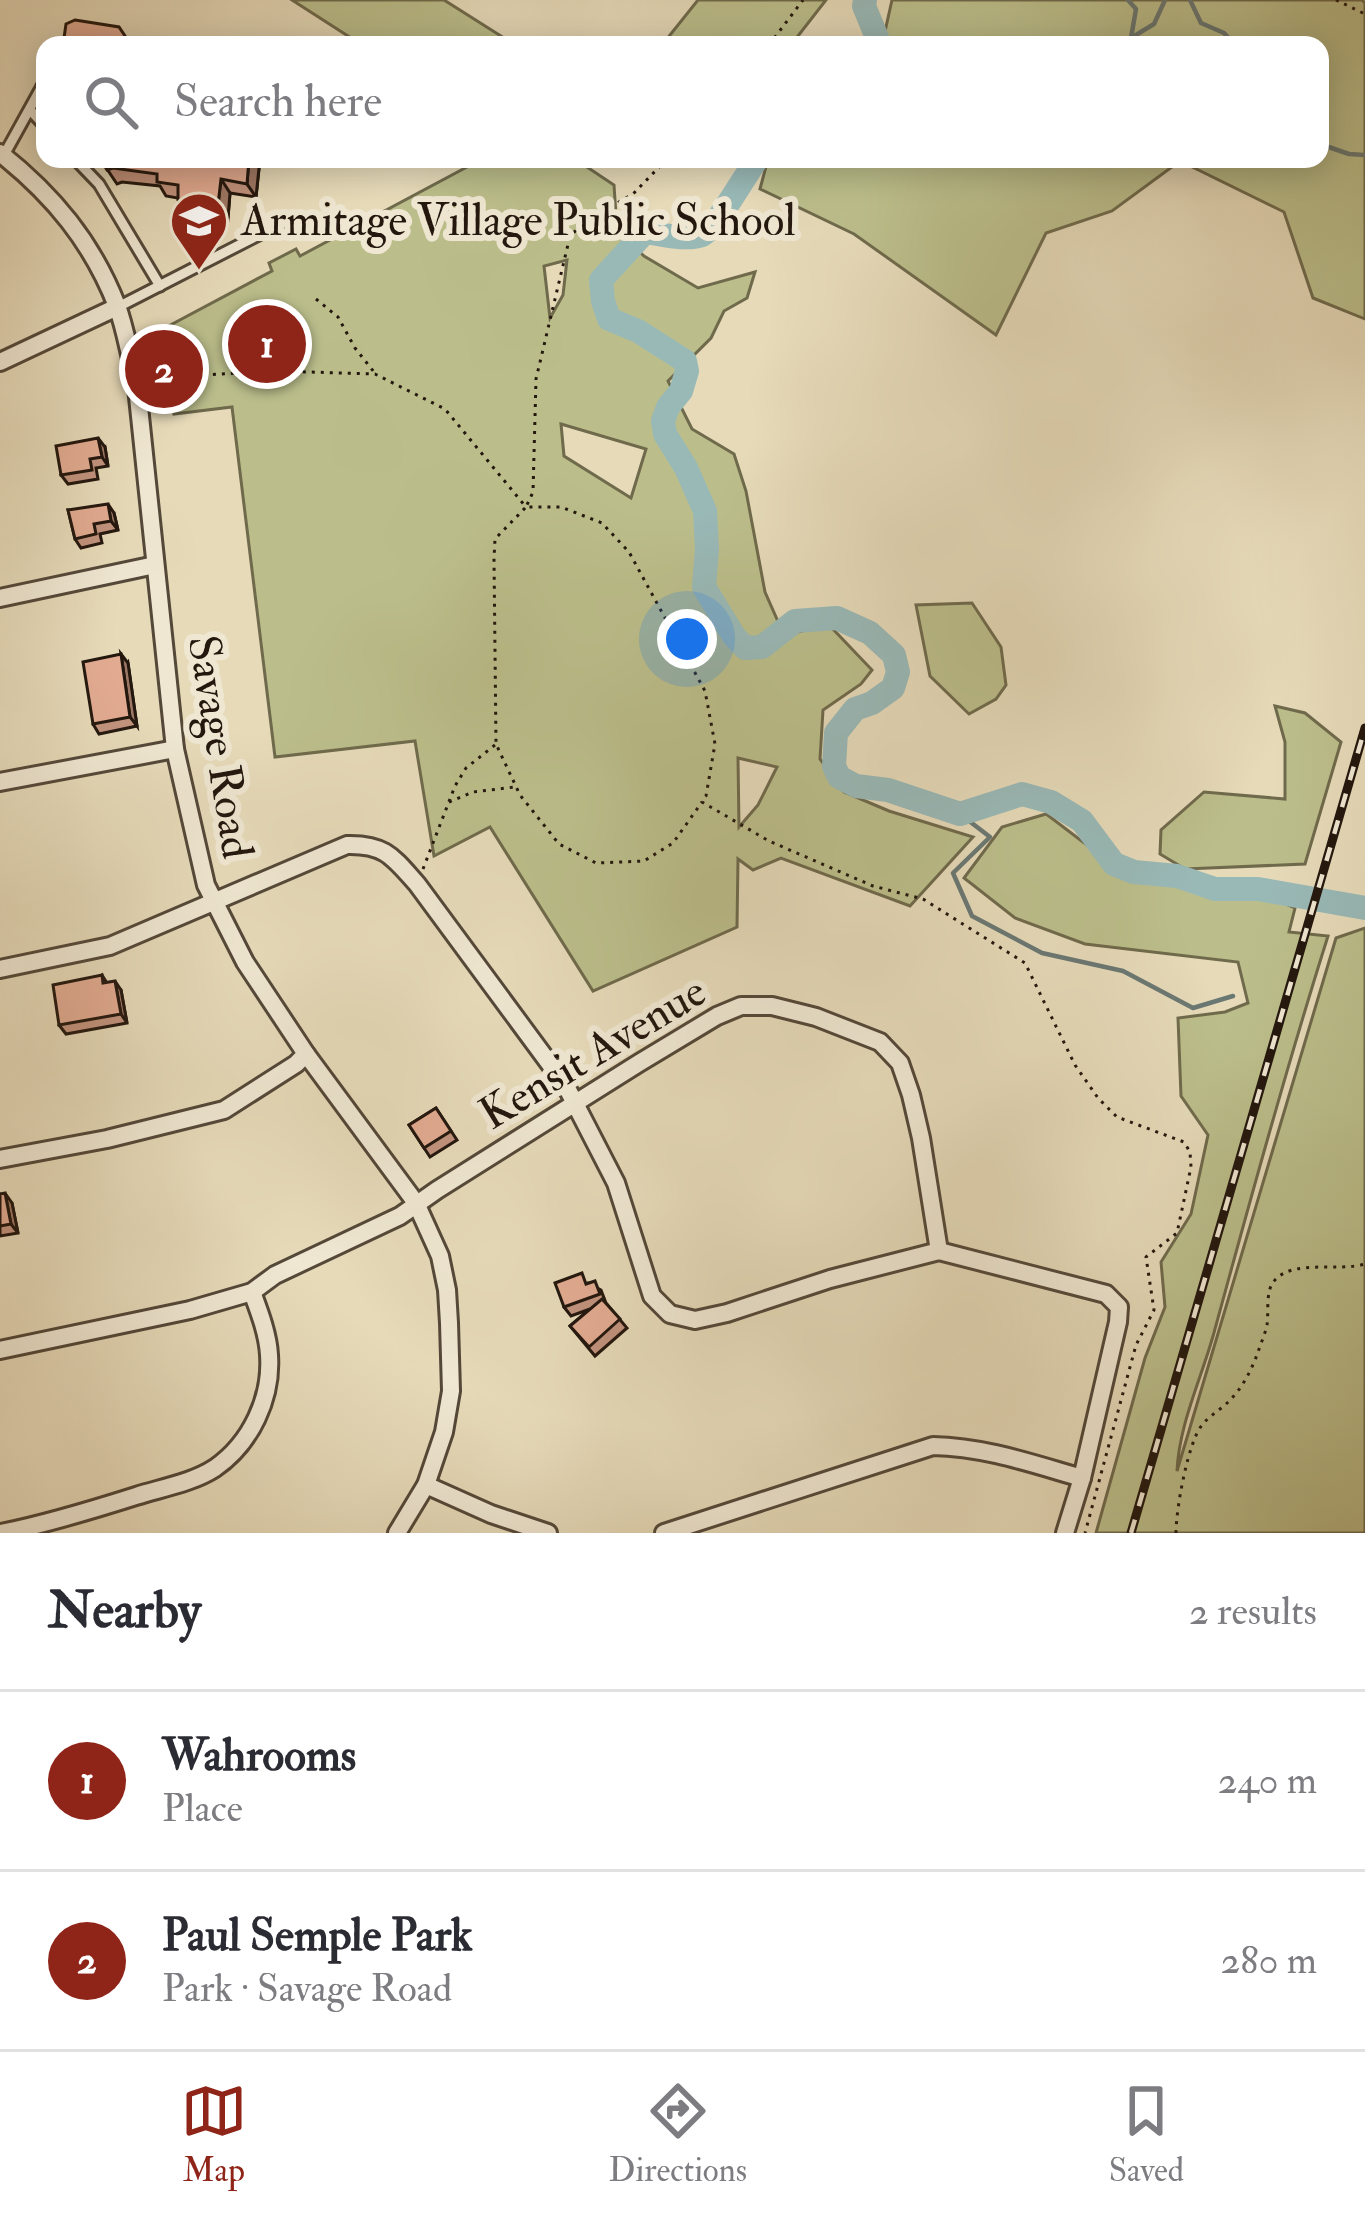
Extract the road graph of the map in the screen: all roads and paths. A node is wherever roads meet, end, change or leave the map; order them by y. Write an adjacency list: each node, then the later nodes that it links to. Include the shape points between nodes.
1 (803, 0): 4 (path)
2 (1336, 0): 3 (path)
3 (1365, 14)
4 (776, 36)
5 (36, 98): 6 (lane)
6 (30, 110): 7 (lane); 8 (lane)
7 (36, 116)
8 (2, 154): 14 (street, Savage Road, via 69,220)
9 (84, 168): 12 (lane)
10 (658, 168): 20 (path, via 570,236 536,379)
11 (284, 222): 12 (lane)
12 (160, 286): 14 (lane)
13 (316, 299): 18 (path)
14 (117, 307): 16 (street); 19 (street, Savage Road)
15 (268, 355): 17 (path)
16 (0, 362)
17 (276, 371): 18 (path); 19 (path)
18 (376, 374): 20 (path, via 446,410)
19 (136, 378): 21 (street, Savage Road)
20 (526, 507): 23 (path, via 495,539); 28 (path, via 561,507 602,523 629,552 706,691 715,744)
21 (154, 565): 22 (street); 24 (street, Savage Road)
22 (0, 598)
23 (496, 744): 26 (path); 27 (path, via 466,768)
24 (176, 749): 25 (street); 30 (street, Savage Road)
25 (0, 782)
26 (517, 787): 27 (path); 28 (path, via 559,844 596,863 644,861 674,843)
27 (449, 802): 29 (path)
28 (702, 802): 47 (path, via 770,842 923,899 1025,963 1098,1098 1117,1117 1184,1142 1190,1152 1177,1233 1146,1257 1154,1310 1136,1345)
29 (417, 884): 30 (street, via 373,845 347,845); 33 (street)
30 (214, 904): 31 (street, via 110,946); 32 (street, Savage Road)
31 (0, 969)
32 (306, 1054): 34 (street, via 224,1110); 35 (street, Savage Road)
33 (575, 1104): 35 (street, Kensit Avenue); 36 (street, via 616,1183 652,1296 670,1314 695,1320 727,1313); 36 (street, Kensit Avenue, via 741,1006 772,1006 855,1031 900,1063)
34 (0, 1160)
35 (416, 1203): 38 (street, Kensit Avenue); 41 (street, Savage Road, via 440,1256 452,1354 444,1432)
36 (939, 1251): 40 (street, via 1094,1290 1119,1307)
37 (1365, 1264): 48 (path, via 1298,1268 1270,1285 1267,1326 1250,1370 1196,1433)
38 (252, 1292): 39 (street, Kensit Avenue); 42 (street, via 269,1354 267,1384 236,1449 190,1479)
39 (0, 1350)
40 (1082, 1478): 45 (street, via 934,1446); 46 (street)
41 (426, 1485): 43 (street, Savage Road); 44 (street)
42 (1, 1533)
43 (397, 1533)
44 (548, 1533)
45 (664, 1533)
46 (1065, 1533)
47 (1085, 1533)
48 (1176, 1533)

